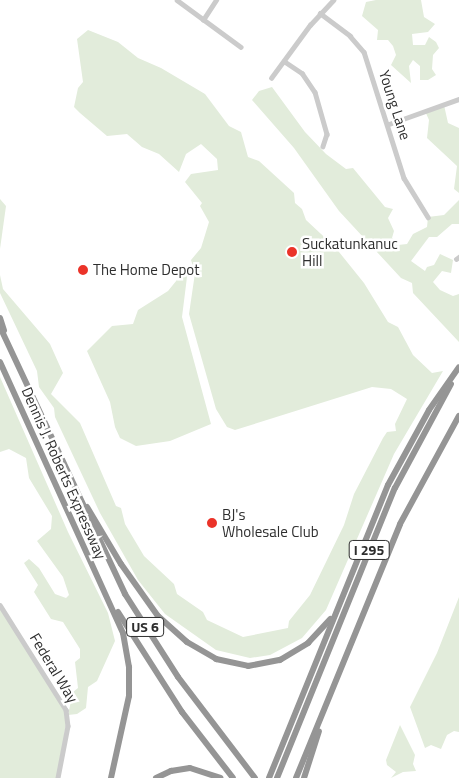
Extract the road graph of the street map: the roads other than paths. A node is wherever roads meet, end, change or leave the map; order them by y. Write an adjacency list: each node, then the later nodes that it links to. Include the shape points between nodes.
1 (177, 0): 5 (street)
2 (216, 0): 5 (street)
3 (333, 0): 4 (street)
4 (320, 13): 7 (street); 10 (street, Young Lane, via 361,47)
5 (203, 20): 6 (street)
6 (241, 47)
7 (284, 61): 8 (street); 11 (street, via 302,73 315,92 327,134)
8 (271, 78)
9 (459, 99): 10 (street)
10 (389, 124): 12 (street, Young Lane, via 404,178)
11 (323, 146)
12 (428, 217)
13 (0, 318): 15 (highway)
14 (0, 327): 15 (highway, Dennis J. Roberts Expressway / US 6)
15 (12, 350): 20 (highway, Dennis J. Roberts Expressway / US 6)
16 (0, 363): 22 (highway, Dennis J. Roberts Expressway / US 6)
17 (459, 367): 21 (highway, via 401,459)
18 (459, 373): 32 (highway, I 295, via 430,419 395,488)
19 (459, 416): 24 (highway, I 295, via 406,511)
20 (67, 473): 21 (highway, via 114,554 152,609 181,638 216,659 248,666 286,658 322,631); 31 (highway, US 6, via 109,562 140,618 182,683)
21 (343, 593): 25 (highway)
22 (106, 594): 27 (highway, US 6, via 123,633 130,674); 30 (highway, via 185,717)
23 (0, 605): 26 (street, Federal Way, via 66,710 68,726)
24 (331, 691): 33 (highway, I 295); 34 (highway)
25 (269, 777)
26 (58, 778)
27 (111, 778)
28 (156, 778): 29 (highway, via 190,768)
29 (220, 778)
30 (232, 778)
31 (255, 778)
32 (277, 778)
33 (296, 778)
34 (304, 778)

